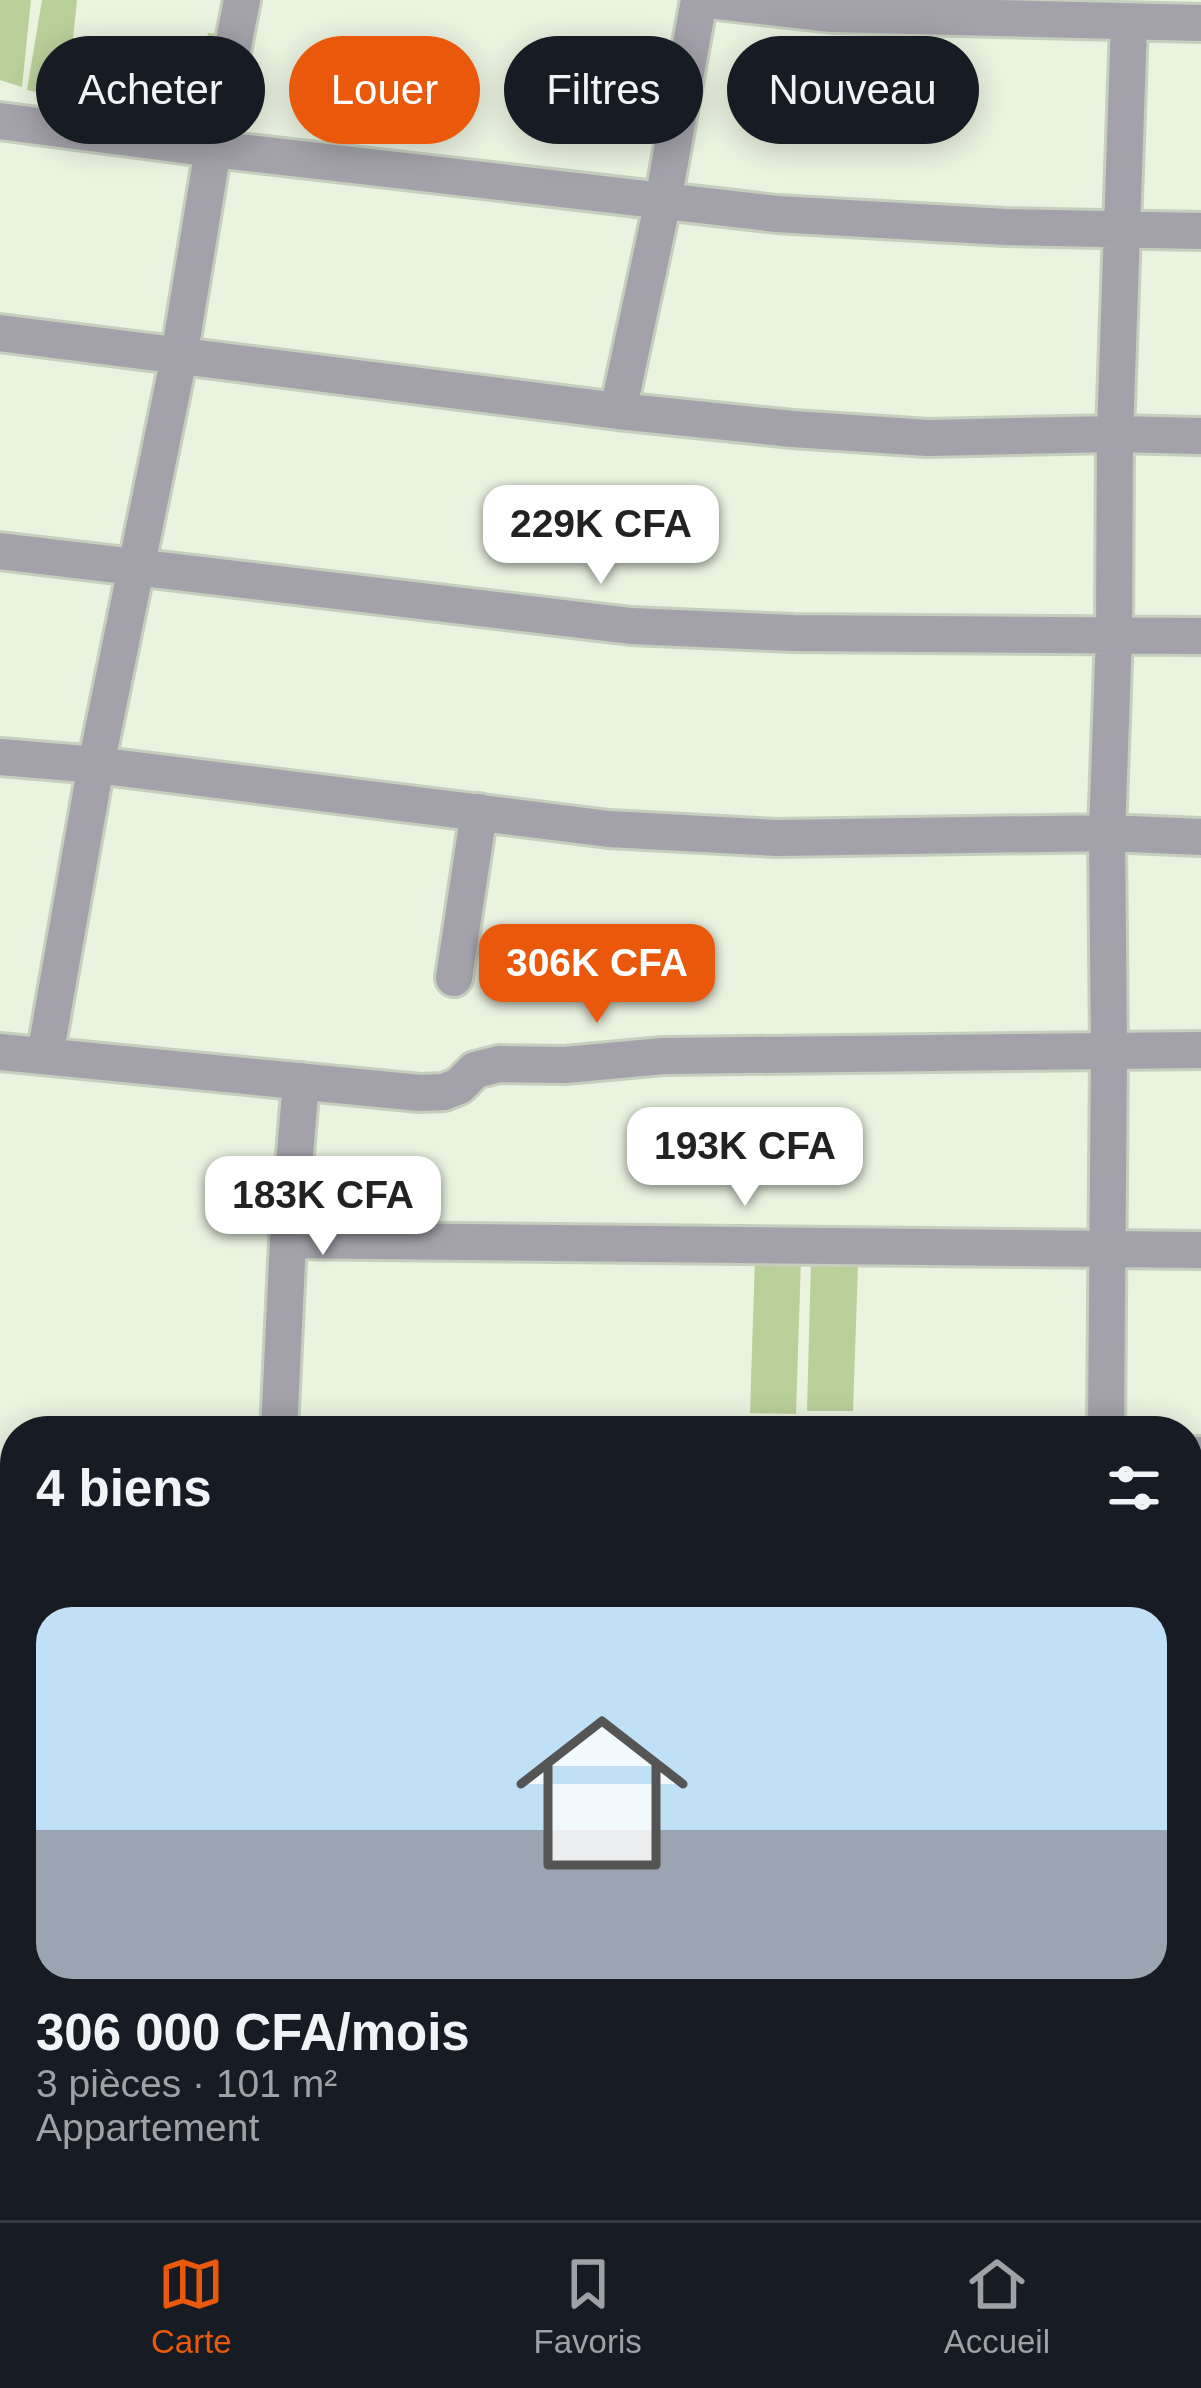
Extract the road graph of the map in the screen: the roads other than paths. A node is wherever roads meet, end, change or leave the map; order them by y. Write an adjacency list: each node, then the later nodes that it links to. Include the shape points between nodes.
1 (242, 0): 6 (street)
2 (704, 0): 3 (street, via 832,14); 7 (street)
3 (1129, 23): 4 (street); 8 (street)
4 (1201, 23)
5 (0, 121): 6 (street)
6 (213, 149): 7 (street); 11 (street)
7 (662, 201): 8 (street, via 880,222); 12 (street)
8 (1123, 229): 9 (street); 13 (street)
9 (1201, 231)
10 (0, 333): 11 (street)
11 (179, 357): 12 (street); 16 (street)
12 (618, 411): 13 (street, via 928,438)
13 (1115, 434): 14 (street); 17 (street)
14 (1201, 436)
15 (0, 551): 16 (street)
16 (135, 566): 17 (street, via 631,626); 20 (street)
17 (1114, 635): 18 (street); 22 (street)
18 (1201, 636)
19 (0, 757): 20 (street)
20 (95, 765): 21 (street); 28 (street)
21 (479, 812): 22 (street, via 777,838); 24 (street)
22 (1107, 833): 23 (street); 26 (street)
23 (1201, 837)
24 (454, 978)
25 (1201, 1050): 26 (street)
26 (1109, 1051): 29 (street, via 499,1064 444,1092 420,1093); 31 (street)
27 (0, 1052): 28 (street)
28 (45, 1056): 29 (street)
29 (301, 1081): 30 (street)
30 (288, 1240): 31 (street); 33 (street)
31 (1108, 1249): 32 (street); 34 (street)
32 (1201, 1250)
33 (280, 1416)
34 (1106, 1416)

